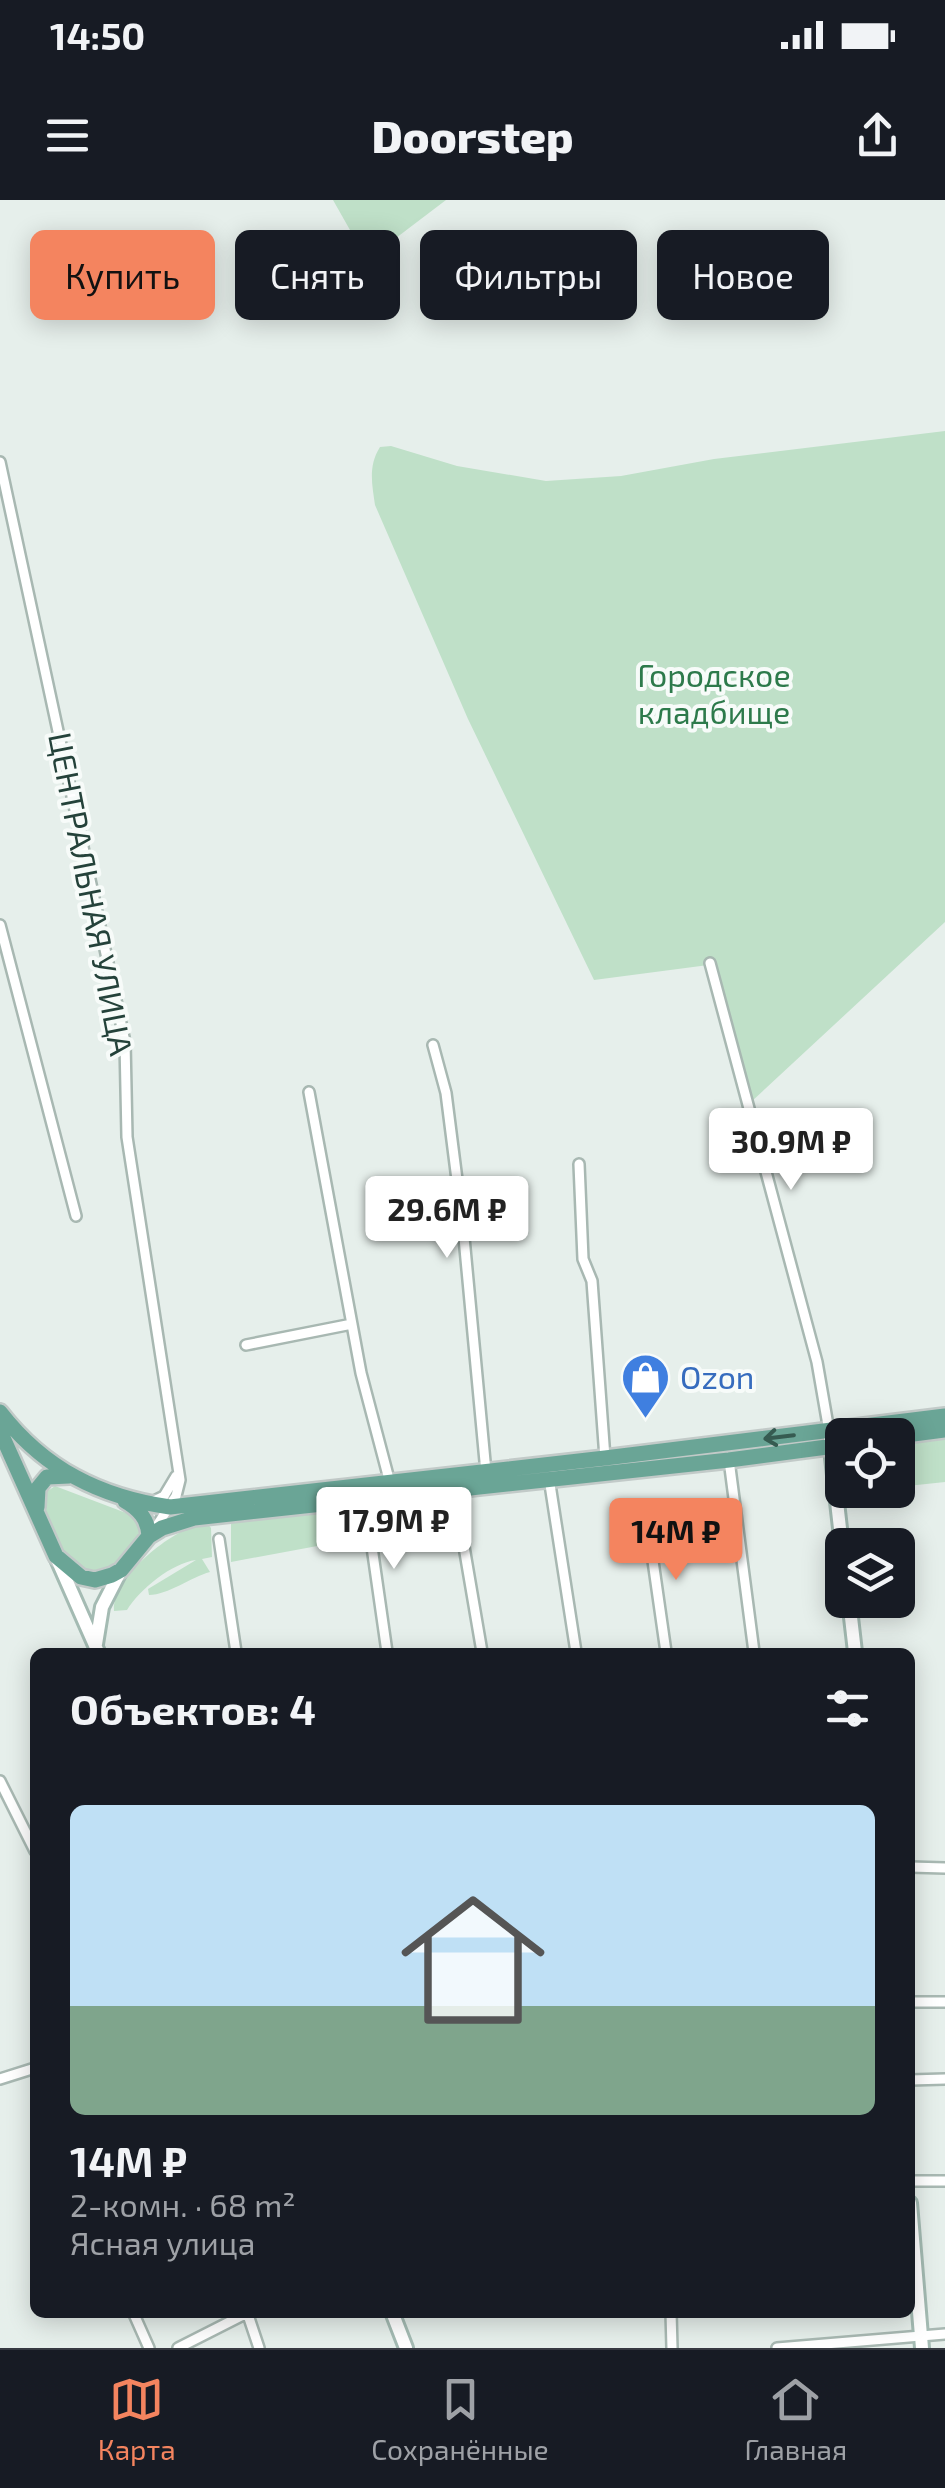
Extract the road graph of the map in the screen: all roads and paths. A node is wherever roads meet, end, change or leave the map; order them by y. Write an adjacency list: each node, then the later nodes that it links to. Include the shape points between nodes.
1 (0, 462): 24 (street, ЦЕНТРАЛЬНАЯ УЛИЦА, via 124,1042 127,1136)
2 (0, 925): 7 (street)
3 (710, 963): 12 (street)
4 (433, 1045): 23 (street, via 461,1208)
5 (309, 1092): 8 (street)
6 (579, 1164): 21 (street)
7 (76, 1216)
8 (352, 1324): 9 (street); 27 (street)
9 (246, 1344)
10 (0, 1412): 25 (main road)
11 (945, 1416): 13 (main road)
12 (829, 1418)
13 (915, 1423)
14 (945, 1430): 16 (main road)
15 (0, 1431): 20 (main road)
16 (915, 1434)
17 (0, 1442): 20 (street)
18 (825, 1442): 21 (main road, one-way to 21)
19 (825, 1443): 22 (main road)
20 (11, 1456): 34 (main road)
21 (605, 1458): 23 (main road)
22 (729, 1460): 26 (main road); 48 (street)
23 (486, 1472): 27 (main road)
24 (179, 1474): 31 (street, via 198,1498); 32 (street); 33 (street, ЦЕНТРАЛЬНАЯ УЛИЦА)
25 (69, 1476): 29 (main road); 34 (main road, via 42,1482)
26 (549, 1478): 28 (main road); 46 (street)
27 (390, 1484): 31 (main road)
28 (454, 1488): 30 (main road); 45 (street)
29 (120, 1498): 32 (main road); 36 (main road, via 142,1514)
30 (364, 1498): 36 (main road, via 194,1518); 44 (street)
31 (220, 1502): 33 (main road)
32 (148, 1504): 33 (main road)
33 (170, 1506): 36 (street, ЦЕНТРАЛЬНАЯ УЛИЦА)
34 (37, 1512): 38 (main road)
35 (647, 1519): 47 (street)
36 (149, 1536): 39 (main road)
37 (219, 1539): 43 (street)
38 (56, 1556): 39 (main road, via 88,1579); 41 (main road)
39 (122, 1570): 42 (main road, via 102,1607)
40 (851, 1618): 49 (main road)
41 (96, 1648)
42 (97, 1648)
43 (235, 1648)
44 (385, 1648)
45 (481, 1648)
46 (575, 1648)
47 (665, 1648)
48 (753, 1648)
49 (855, 1648)
50 (0, 1781): 51 (street)
51 (30, 1841)
52 (915, 1867): 53 (street)
53 (945, 1868)
54 (915, 2002): 55 (street)
55 (945, 2002)
56 (30, 2071): 57 (street)
57 (1, 2076)
58 (915, 2080): 59 (street)
59 (945, 2080)
60 (915, 2181): 61 (street)
61 (945, 2181)
62 (915, 2261): 69 (main road)
63 (136, 2318): 70 (street)
64 (238, 2318): 71 (street)
65 (250, 2318): 72 (street)
66 (394, 2318): 73 (main road)
67 (671, 2318): 74 (street)
68 (945, 2334): 69 (street)
69 (922, 2342): 75 (street)
70 (149, 2348)
71 (178, 2348)
72 (259, 2348)
73 (406, 2348)
74 (672, 2348)
75 (777, 2348)

